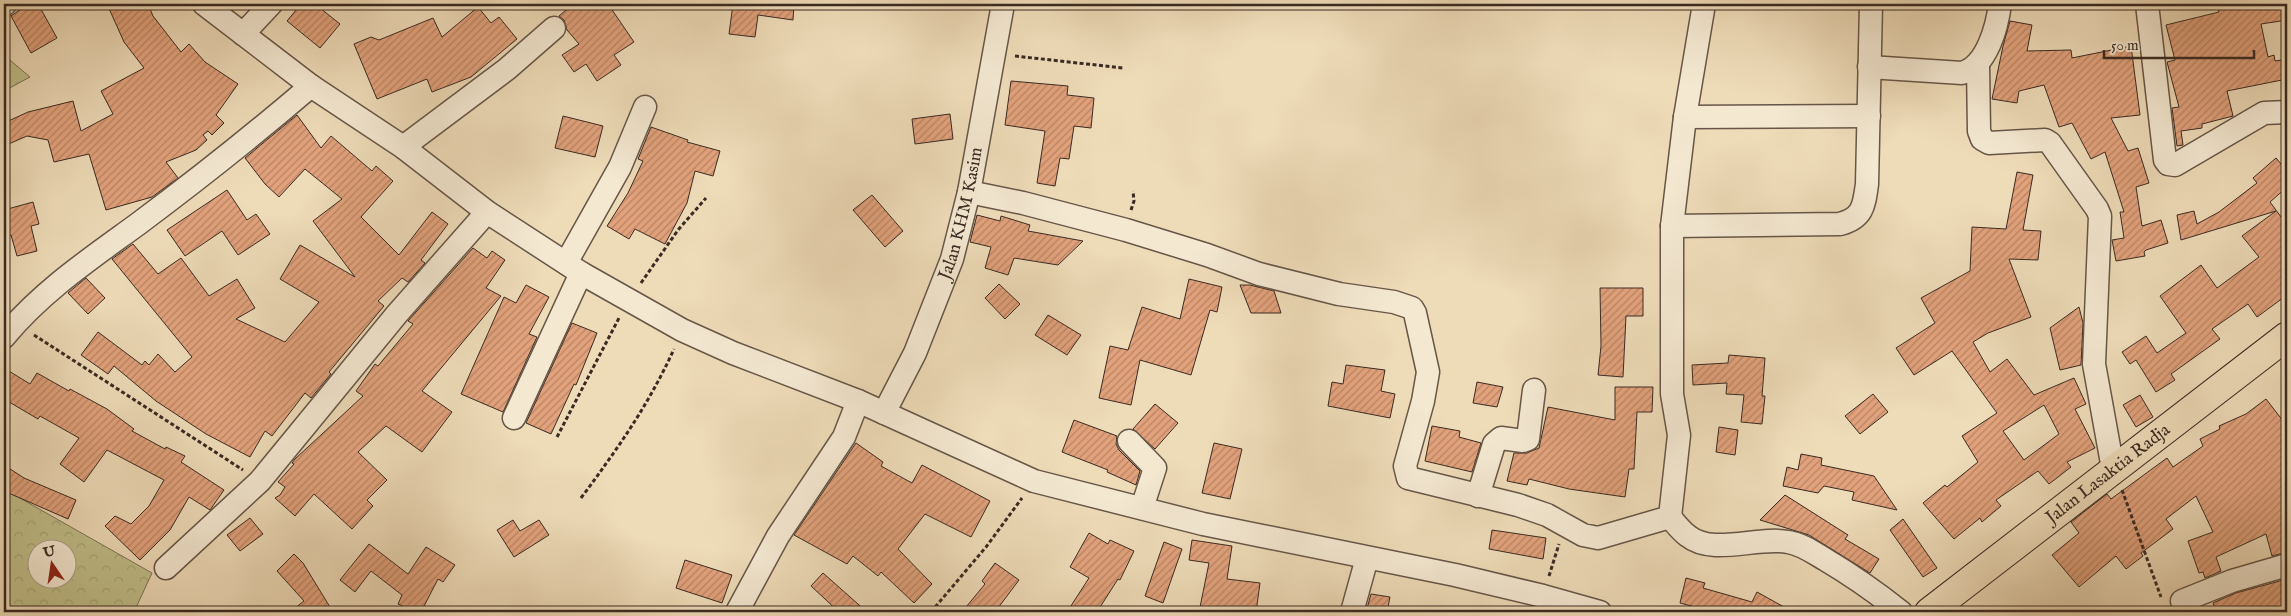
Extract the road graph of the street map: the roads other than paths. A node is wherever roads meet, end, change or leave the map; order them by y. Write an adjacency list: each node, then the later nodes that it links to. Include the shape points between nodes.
1 (204, 4): 9 (street)
2 (271, 4): 9 (street)
3 (1003, 4): 18 (street, Jalan KHM Kasim)
4 (1704, 4): 16 (street)
5 (1871, 4): 11 (street)
6 (2000, 4): 10 (street, via 1993,33)
7 (2147, 4): 14 (street, via 2168,164 2175,165 2264,113)
8 (554, 28): 17 (street, via 507,69)
9 (244, 34): 12 (street)
10 (1978, 65): 11 (street, via 1962,73); 29 (street, via 1979,131 1982,138 1989,143 2045,140 2100,216 2094,364)
11 (1869, 67): 15 (street)
12 (311, 86): 17 (street); 22 (street, via 182,190 58,283)
13 (645, 107): 21 (street)
14 (2287, 112)
15 (1869, 116): 16 (street); 20 (street, via 1864,206 1849,222)
16 (1685, 117): 20 (street)
17 (403, 147): 19 (street)
18 (969, 192): 26 (street, Jalan KHM Kasim, via 952,259 933,310); 30 (street, via 1126,230 1207,254 1259,274 1339,294 1406,305 1415,312 1428,372 1407,459 1408,478)
19 (487, 212): 21 (street); 35 (street, via 397,314 260,481)
20 (1672, 226): 32 (street, via 1672,394 1678,435)
21 (574, 268): 25 (street, via 682,330); 27 (street)
22 (10, 330)
23 (2284, 345): 29 (highway, Jalan Lasaktia Radja)
24 (1534, 390): 30 (street, via 1528,439 1501,438 1494,444)
25 (858, 401): 26 (street); 37 (street, via 844,437 778,536)
26 (884, 413): 31 (street, via 1034,481)
27 (514, 418)
28 (1129, 441): 31 (street, via 1156,468)
29 (2113, 469): 41 (highway, Jalan Lasaktia Radja)
30 (1478, 496): 32 (street, via 1535,510 1583,536 1598,538)
31 (1142, 508): 33 (street)
32 (1670, 517): 40 (street, via 1688,537 1703,544 1772,540 1806,548 1867,585)
33 (1367, 558): 38 (street); 39 (street, via 1455,575)
34 (2287, 565): 36 (street, via 2232,581)
35 (166, 568)
36 (2182, 601)
37 (737, 612)
38 (1352, 612)
39 (1600, 612)
40 (1901, 612)
41 (1929, 612)

